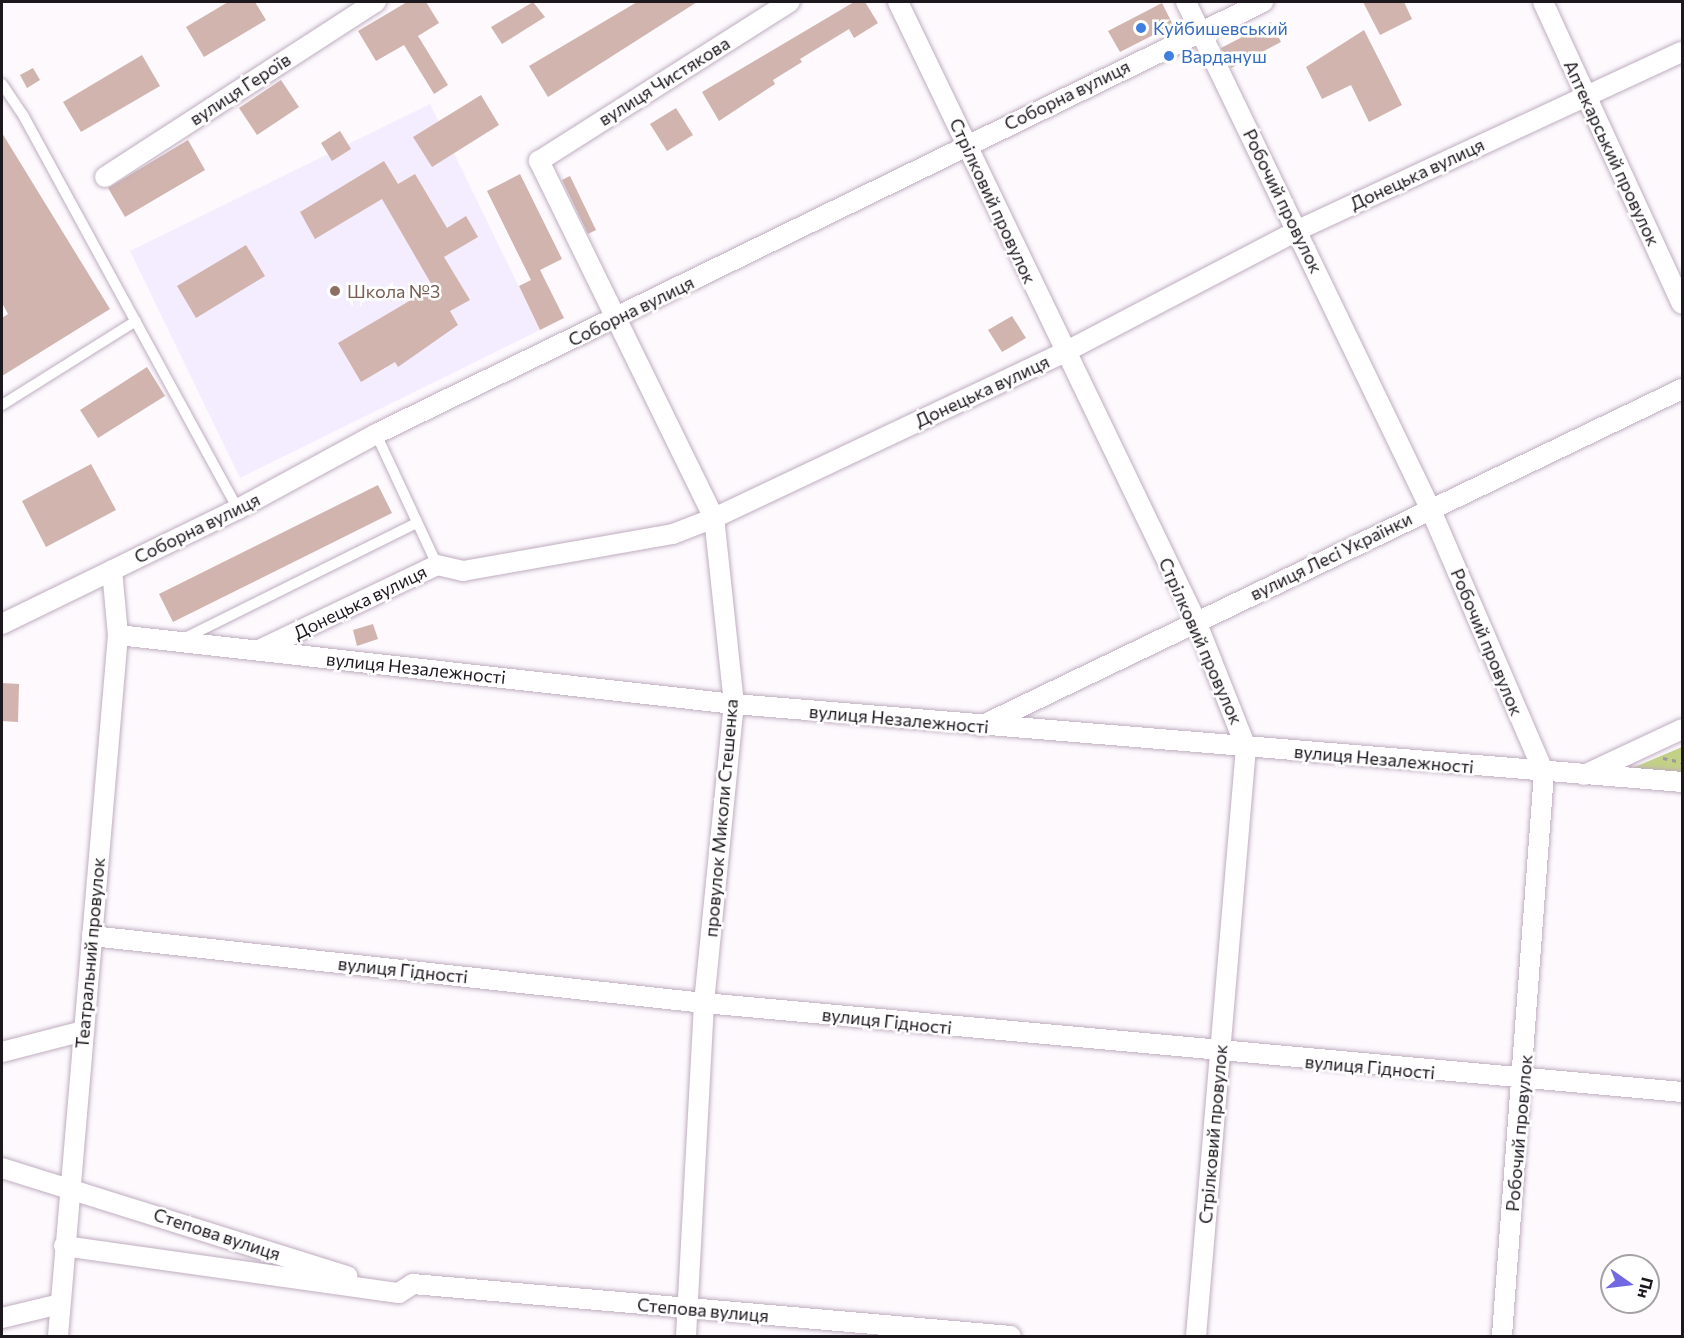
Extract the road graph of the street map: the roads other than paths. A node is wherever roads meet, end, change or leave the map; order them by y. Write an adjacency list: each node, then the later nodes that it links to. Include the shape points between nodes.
1 (376, 2): 13 (street, вулиця Героїв)
2 (790, 2): 12 (street, вулиця Чистякова)
3 (898, 2): 11 (street, Стрілковий провулок)
4 (1186, 2): 7 (street, Робочий провулок)
5 (1263, 2): 7 (street, Соборна вулиця)
6 (1543, 2): 10 (street, Аптекарський провулок)
7 (1200, 30): 11 (street, Соборна вулиця); 14 (street, Робочий провулок)
8 (1683, 52): 10 (street, Донецька вулиця)
9 (2, 84): 17 (lane)
10 (1586, 96): 14 (street, Донецька вулиця); 15 (street, Аптекарський провулок)
11 (966, 144): 16 (street, Соборна вулиця); 18 (street, Стрілковий провулок)
12 (538, 161): 16 (street, провулок Миколи Стешенка)
13 (105, 177)
14 (1298, 230): 18 (street, Донецька вулиця); 23 (street, Робочий провулок)
15 (1683, 304)
16 (614, 320): 21 (street, Соборна вулиця); 24 (street, провулок Миколи Стешенка)
17 (136, 321): 20 (lane); 22 (lane)
18 (1065, 352): 24 (street, Донецька вулиця); 28 (street, Стрілковий провулок)
19 (1683, 389): 23 (street, вулиця Лесі Українки)
20 (2, 405)
21 (376, 434): 22 (street, Соборна вулиця); 25 (lane)
22 (238, 508): 27 (street, Соборна вулиця)
23 (1430, 508): 28 (street, вулиця Лесі Українки); 37 (street, Робочий провулок)
24 (714, 518): 26 (street, Донецька вулиця, via 673,534 463,571); 33 (street, провулок Миколи Стешенка)
25 (417, 523): 26 (lane); 31 (lane)
26 (437, 565): 32 (street, Донецька вулиця)
27 (112, 570): 29 (street, Соборна вулиця); 30 (street, Театральний провулок)
28 (1196, 621): 34 (street, вулиця Лесі Українки); 36 (street, Стрілковий провулок)
29 (2, 624)
30 (118, 635): 31 (street, вулиця Незалежності); 40 (street, Театральний провулок)
31 (178, 641): 32 (street, вулиця Незалежності)
32 (259, 650): 33 (street, вулиця Незалежності)
33 (734, 704): 34 (street, вулиця Незалежності); 41 (street, провулок Миколи Стешенка)
34 (981, 726): 36 (street, вулиця Незалежності)
35 (1683, 729): 38 (street)
36 (1246, 747): 37 (street, вулиця Незалежності); 44 (street, Стрілковий провулок)
37 (1544, 773): 38 (street, вулиця Незалежності); 45 (street, Робочий провулок)
38 (1582, 776): 39 (street, вулиця Незалежності)
39 (1683, 782)
40 (92, 936): 41 (street, вулиця Гідності); 42 (street, Театральний провулок)
41 (704, 1003): 44 (street, вулиця Гідності); 52 (street, провулок Миколи Стешенка)
42 (83, 1031): 43 (street); 48 (street, Театральний провулок)
43 (2, 1052)
44 (1220, 1054): 45 (street, вулиця Гідності); 57 (street, Стрілковий провулок)
45 (1524, 1081): 46 (street, вулиця Гідності); 58 (street, Робочий провулок)
46 (1683, 1092)
47 (2, 1168): 48 (street)
48 (69, 1186): 49 (street, Театральний провулок); 50 (street, Степова вулиця)
49 (64, 1246): 50 (street, Степова вулиця); 51 (street, Театральний провулок)
50 (399, 1293): 52 (street, Степова вулиця, via 413,1284)
51 (60, 1304): 53 (street); 54 (street, Театральний провулок)
52 (688, 1309): 55 (street, провулок Миколи Стешенка); 56 (street, Степова вулиця)
53 (2, 1318)
54 (58, 1336)
55 (686, 1336)
56 (1011, 1336)
57 (1196, 1336)
58 (1502, 1336)

